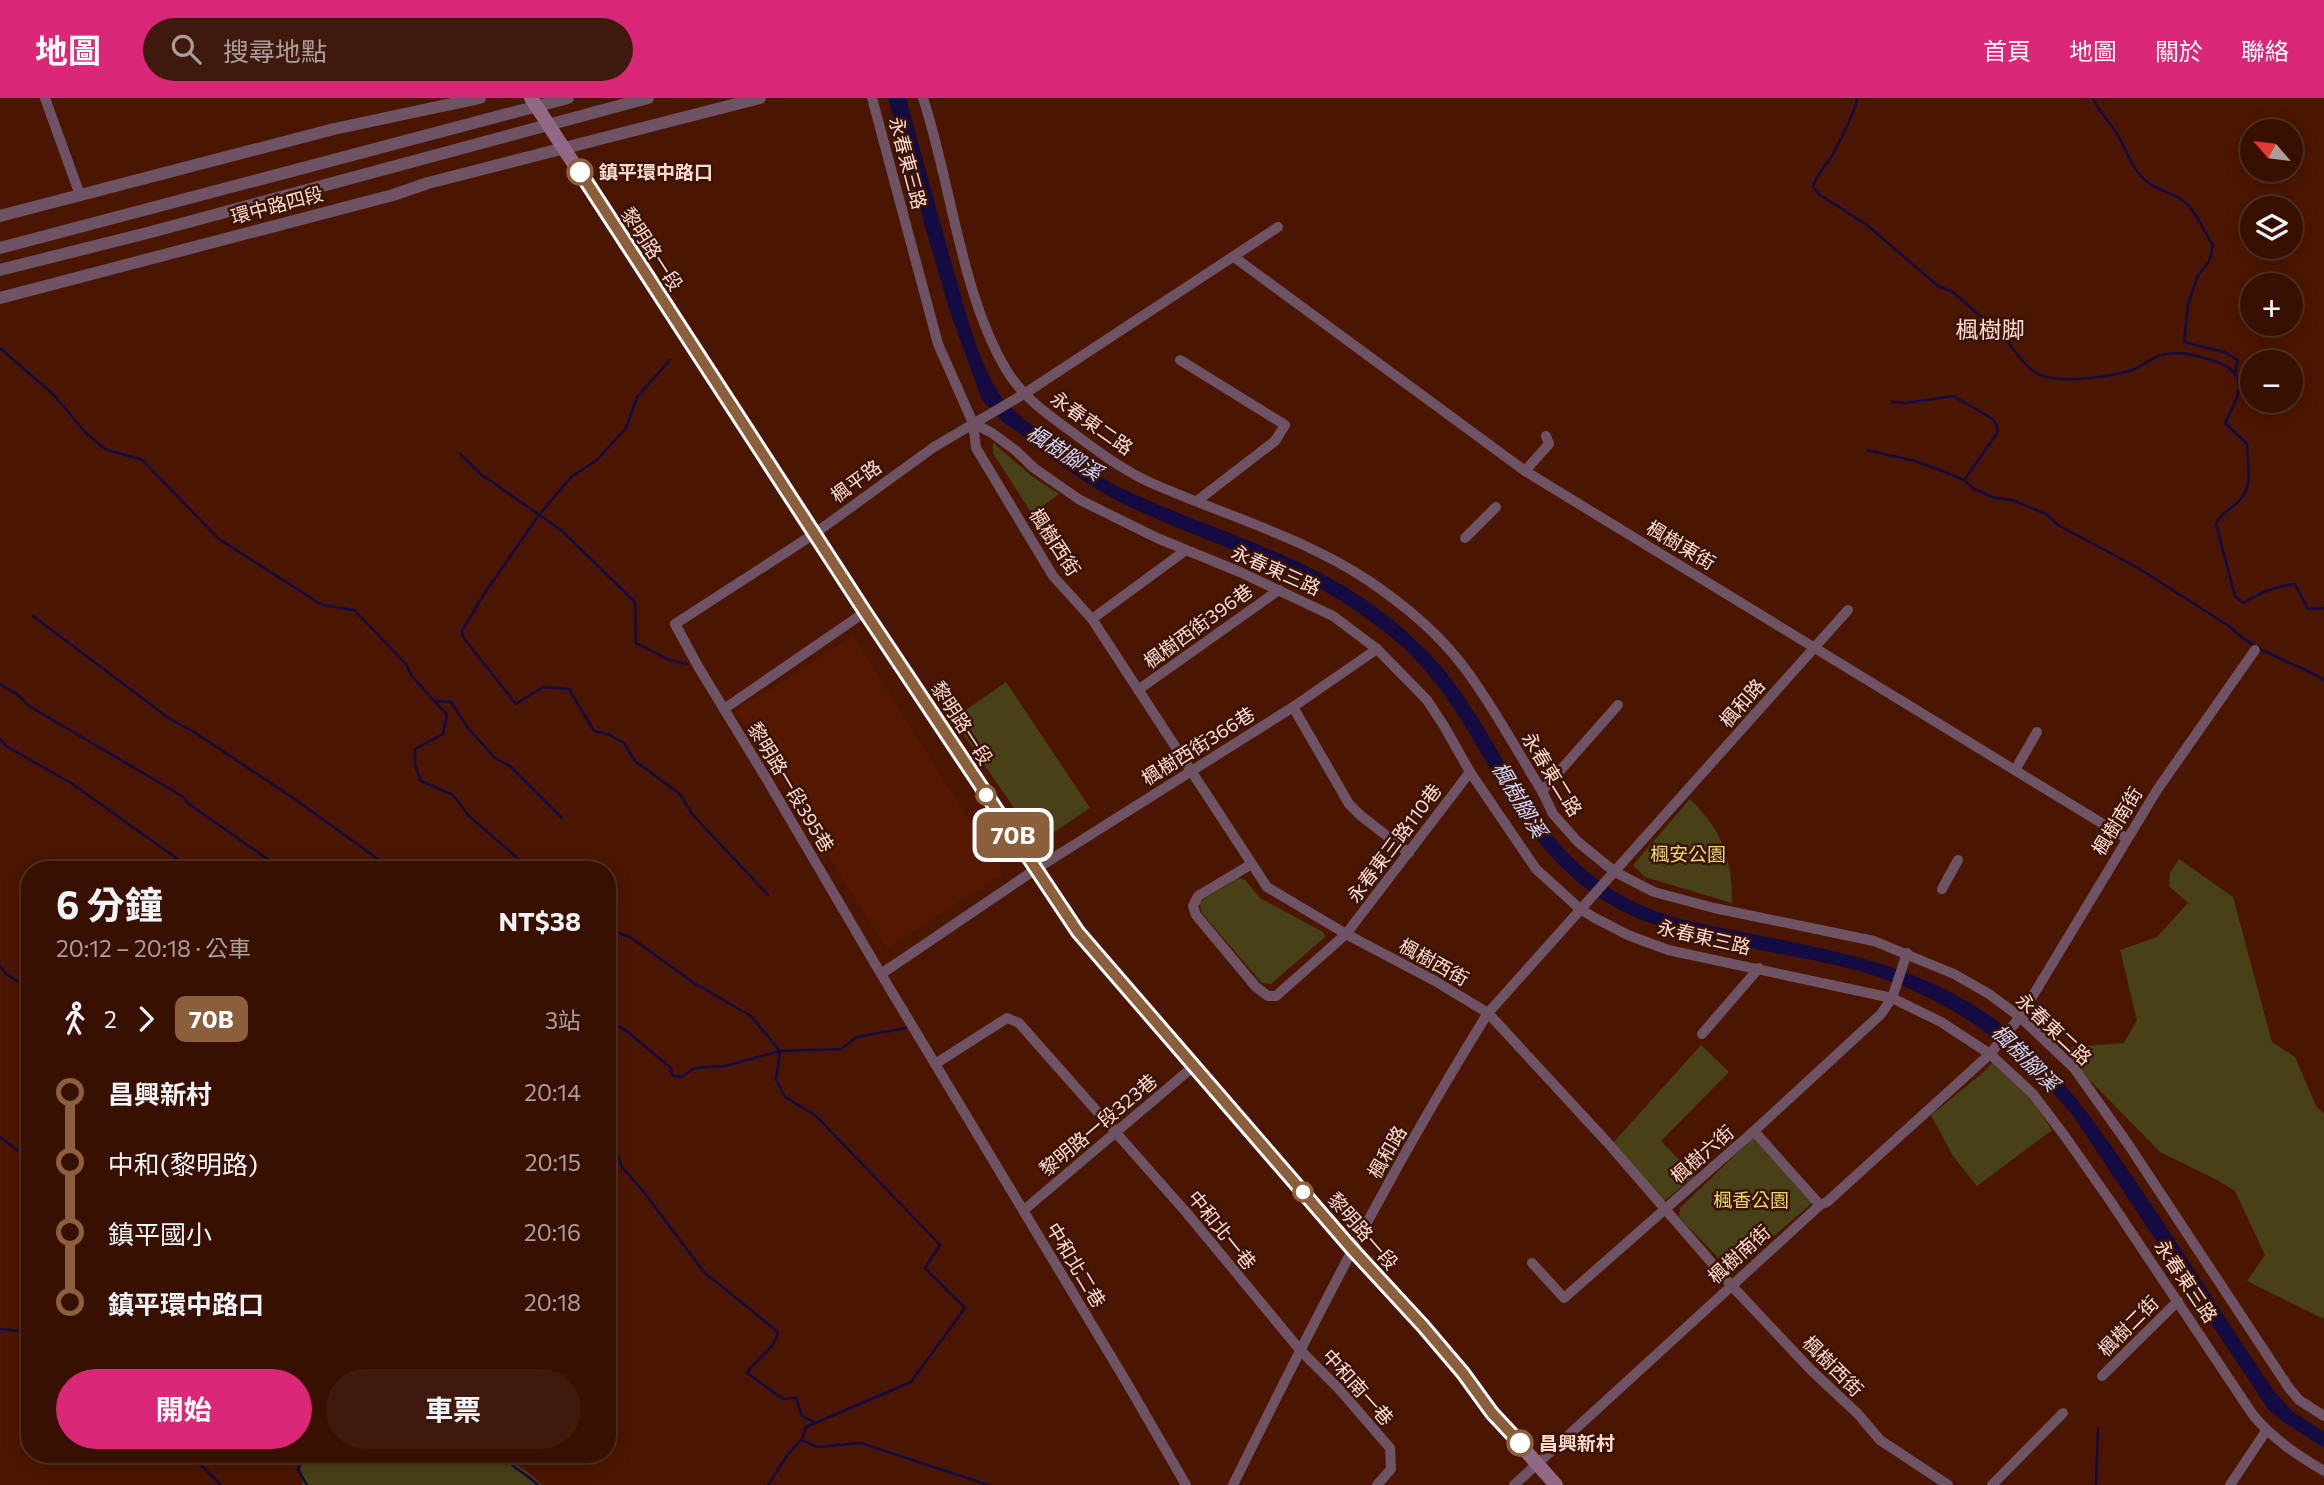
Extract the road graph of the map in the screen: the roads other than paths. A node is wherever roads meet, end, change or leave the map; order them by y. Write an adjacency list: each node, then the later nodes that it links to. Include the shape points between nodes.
1 (45, 98): 11 (street)
2 (480, 98): 11 (street, via 334,129)
3 (568, 98): 8 (street, 環中路四段)
4 (648, 98): 9 (street, 環中路四段)
5 (760, 98): 10 (street, 環中路四段)
6 (872, 98): 20 (street, 永春東三路, via 938,344)
7 (923, 98): 19 (street, 永春東二路, via 970,279 1007,371)
8 (534, 102): 9 (main road, 黎明路一段); 14 (street, 環中路四段)
9 (548, 125): 10 (main road, 黎明路一段); 16 (street, 環中路四段)
10 (564, 149): 17 (street, 環中路四段); 25 (main road, 黎明路一段)
11 (80, 195): 12 (street)
12 (0, 216)
13 (1279, 227): 15 (street)
14 (0, 248)
15 (1234, 257): 19 (street); 22 (street, 楓樹東街)
16 (0, 270)
17 (0, 298)
18 (1180, 360): 23 (street, via 1285,425 1275,442)
19 (1024, 394): 20 (street, 楓平路); 23 (street, 永春東二路, via 1104,456)
20 (978, 421): 25 (street, 楓平路, via 934,447); 27 (street, 永春東三路, via 1080,500); 32 (street, 楓樹西街, via 976,448 1053,576)
21 (1546, 436): 22 (street, via 1549,444)
22 (1525, 471): 33 (street, 楓樹東街)
23 (1197, 502): 44 (street, 永春東二路, via 1327,557 1371,582 1412,614 1462,664)
24 (1496, 507): 26 (street)
25 (814, 534): 30 (main road, 黎明路一段); 31 (street, 楓平路)
26 (1465, 538)
27 (1186, 550): 28 (street, 永春東三路); 32 (street)
28 (1279, 590): 34 (street, 永春東三路, via 1333,616); 36 (street, 楓樹西街396巷)
29 (1848, 610): 33 (street, 楓和路)
30 (865, 612): 39 (street); 49 (main road, 黎明路一段)
31 (681, 619): 39 (street, 黎明路一段395巷, via 675,624 678,634)
32 (1092, 620): 36 (street, 楓樹西街)
33 (1815, 647): 41 (street, 楓樹東街); 50 (street, 楓和路)
34 (1377, 649): 38 (street, 楓樹西街366巷); 43 (street, 永春東三路, via 1427,701)
35 (2255, 650): 45 (street, 楓樹南街)
36 (1138, 691): 42 (street, 楓樹西街)
37 (1618, 705): 44 (street)
38 (1293, 706): 42 (street, 楓樹西街366巷); 46 (street, via 1349,804)
39 (724, 709): 56 (street, 黎明路一段395巷)
40 (2037, 732): 41 (street)
41 (2015, 770): 45 (street, 楓樹東街)
42 (1192, 771): 48 (street, 楓樹西街); 49 (street, 楓樹西街366巷)
43 (1470, 772): 46 (street, 永春東三路110巷); 52 (street, 永春東三路, via 1536,869)
44 (1542, 791): 50 (street, 永春東二路, via 1553,814 1578,842)
45 (2126, 838): 59 (street, 楓樹南街)
46 (1409, 853): 53 (street, 永春東三路110巷)
47 (1958, 860): 51 (street)
48 (1250, 864): 53 (street, 楓樹西街, via 1267,887); 53 (street, 永春東三路110巷, via 1198,896 1193,906 1262,992 1276,996 1285,990)
49 (1036, 869): 56 (street); 63 (main road, 黎明路一段, via 1078,932)
50 (1615, 872): 52 (street, 楓和路); 54 (street, 永春東二路, via 1654,892 1859,937)
51 (1942, 889)
52 (1580, 909): 55 (street, 永春東三路, via 1668,950); 58 (street, 楓和路)
53 (1346, 934): 58 (street, 楓樹西街)
54 (1907, 953): 57 (street); 59 (street, 永春東二路, via 1954,974)
55 (1759, 968): 57 (street, 永春東三路); 60 (street)
56 (881, 974): 62 (street, 黎明路一段395巷)
57 (1892, 998): 61 (street, 永春東三路, via 1941,1022); 64 (street, 楓樹六街, via 1881,1014)
58 (1488, 1013): 67 (street, 楓樹西街); 69 (street, 楓和路)
59 (2020, 1017): 61 (street, 楓樹南街); 76 (street, 永春東二路, via 2074,1068 2289,1388)
60 (1702, 1034)
61 (1990, 1055): 66 (street, 楓樹南街); 72 (street, 永春東三路, via 2033,1094)
62 (935, 1064): 65 (street, 中和北一巷, via 1007,1018 1019,1023); 68 (street, 中和北二巷)
63 (1195, 1066): 65 (street, 黎明路一段323巷); 69 (main road, 黎明路一段)
64 (1754, 1131): 66 (street); 67 (street, 楓樹六街)
65 (1115, 1134): 68 (street, 黎明路一段323巷); 73 (street, 中和北一巷)
66 (1820, 1205): 71 (street, 楓樹南街)
67 (1665, 1209): 70 (street, 楓樹六街, via 1564,1298); 71 (street, 楓樹西街)
68 (1024, 1210): 80 (street, 中和北二巷)
69 (1352, 1249): 73 (street, 楓和路); 78 (main road, 黎明路一段)
70 (1532, 1263)
71 (1731, 1285): 78 (street, 楓樹南街); 85 (street, 楓樹西街, via 1880,1440)
72 (2178, 1301): 74 (street, 楓樹二街); 77 (street, 永春東三路)
73 (1300, 1350): 81 (street, 楓和路); 82 (street, 中和南一巷, via 1390,1448 1391,1469)
74 (2102, 1376)
75 (2063, 1413): 86 (street)
76 (2324, 1416)
77 (2266, 1431): 79 (street, 永春東三路); 87 (street)
78 (1538, 1462): 83 (street, 楓樹南街); 84 (main road, 黎明路一段)
79 (2324, 1471)
80 (1186, 1485)
81 (1233, 1485)
82 (1377, 1485)
83 (1514, 1485)
84 (1556, 1485)
85 (1948, 1485)
86 (1992, 1485)
87 (2230, 1485)

